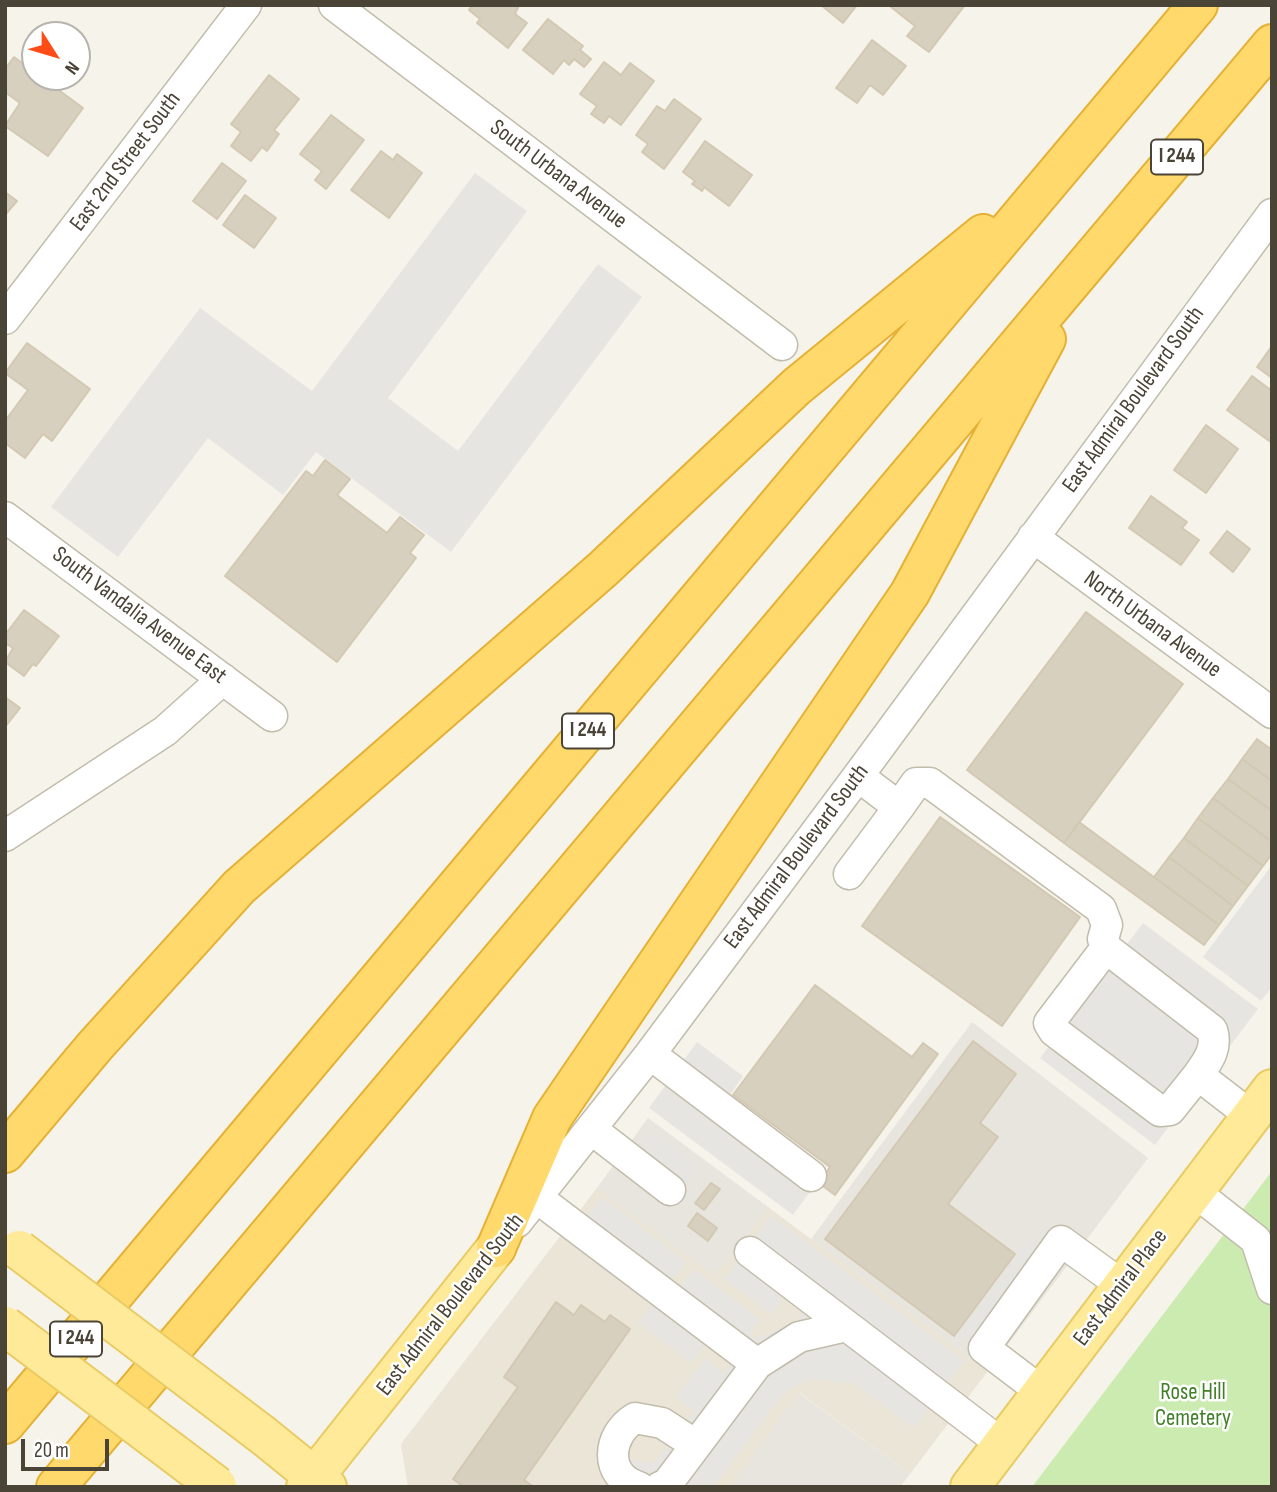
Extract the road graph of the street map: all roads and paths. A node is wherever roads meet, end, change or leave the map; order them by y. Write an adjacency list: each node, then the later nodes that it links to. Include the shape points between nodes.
1 (246, 5): 8 (street, East 2nd Street South)
2 (334, 5): 9 (street, South Urbana Avenue)
3 (1198, 5): 5 (highway, I 244)
4 (1272, 44): 7 (highway, I 244)
5 (1056, 175): 24 (highway, via 796,387 603,569 239,887); 38 (highway, I 244)
6 (1272, 214): 11 (street, East Admiral Boulevard South)
7 (1082, 271): 30 (highway, via 911,593 552,1118); 43 (highway, I 244)
8 (5, 319)
9 (782, 345)
10 (5, 517): 12 (street, South Vandalia Avenue East)
11 (1033, 537): 13 (street, North Urbana Avenue); 15 (street, East Admiral Boulevard South)
12 (223, 679): 14 (street, South Vandalia Avenue East); 17 (street, via 165,731)
13 (1272, 713)
14 (272, 716)
15 (858, 776): 16 (street); 20 (street, East Admiral Boulevard South)
16 (899, 807): 18 (street); 19 (street, via 916,783 930,783 1101,909 1107,925)
17 (5, 836)
18 (849, 874)
19 (1106, 948): 21 (street, via 1212,1031 1216,1041); 21 (street, via 1049,1023 1054,1031 1160,1111 1170,1110)
20 (650, 1054): 23 (street, East Admiral Boulevard South); 25 (street)
21 (1198, 1075): 22 (street)
22 (1261, 1103): 27 (main road, East Admiral Place)
23 (591, 1129): 26 (street); 28 (street, East Admiral Boulevard South)
24 (5, 1153)
25 (811, 1176)
26 (670, 1189)
27 (1195, 1192): 32 (street, via 1256,1240); 33 (main road, East Admiral Place)
28 (536, 1197): 30 (street, East Admiral Boulevard South); 36 (street)
29 (12, 1245): 41 (main road, bridge, via 264,1436)
30 (496, 1248): 41 (main road, East Admiral Boulevard South)
31 (750, 1252): 35 (street)
32 (1270, 1276)
33 (1123, 1286): 37 (main road, East Admiral Place); 37 (street, via 1061,1241 984,1348)
34 (5, 1326): 42 (main road, bridge)
35 (847, 1326): 36 (street, via 799,1337); 39 (street)
36 (757, 1364): 40 (street)
37 (1042, 1392): 39 (main road, East Admiral Place)
38 (5, 1424)
39 (1002, 1444): 46 (main road, East Admiral Place)
40 (696, 1445): 44 (street, via 662,1423 635,1418 623,1426 615,1437 613,1460 618,1474); 45 (street)
41 (316, 1483)
42 (217, 1486)
43 (56, 1487)
44 (639, 1487)
45 (660, 1487)
46 (970, 1487)

